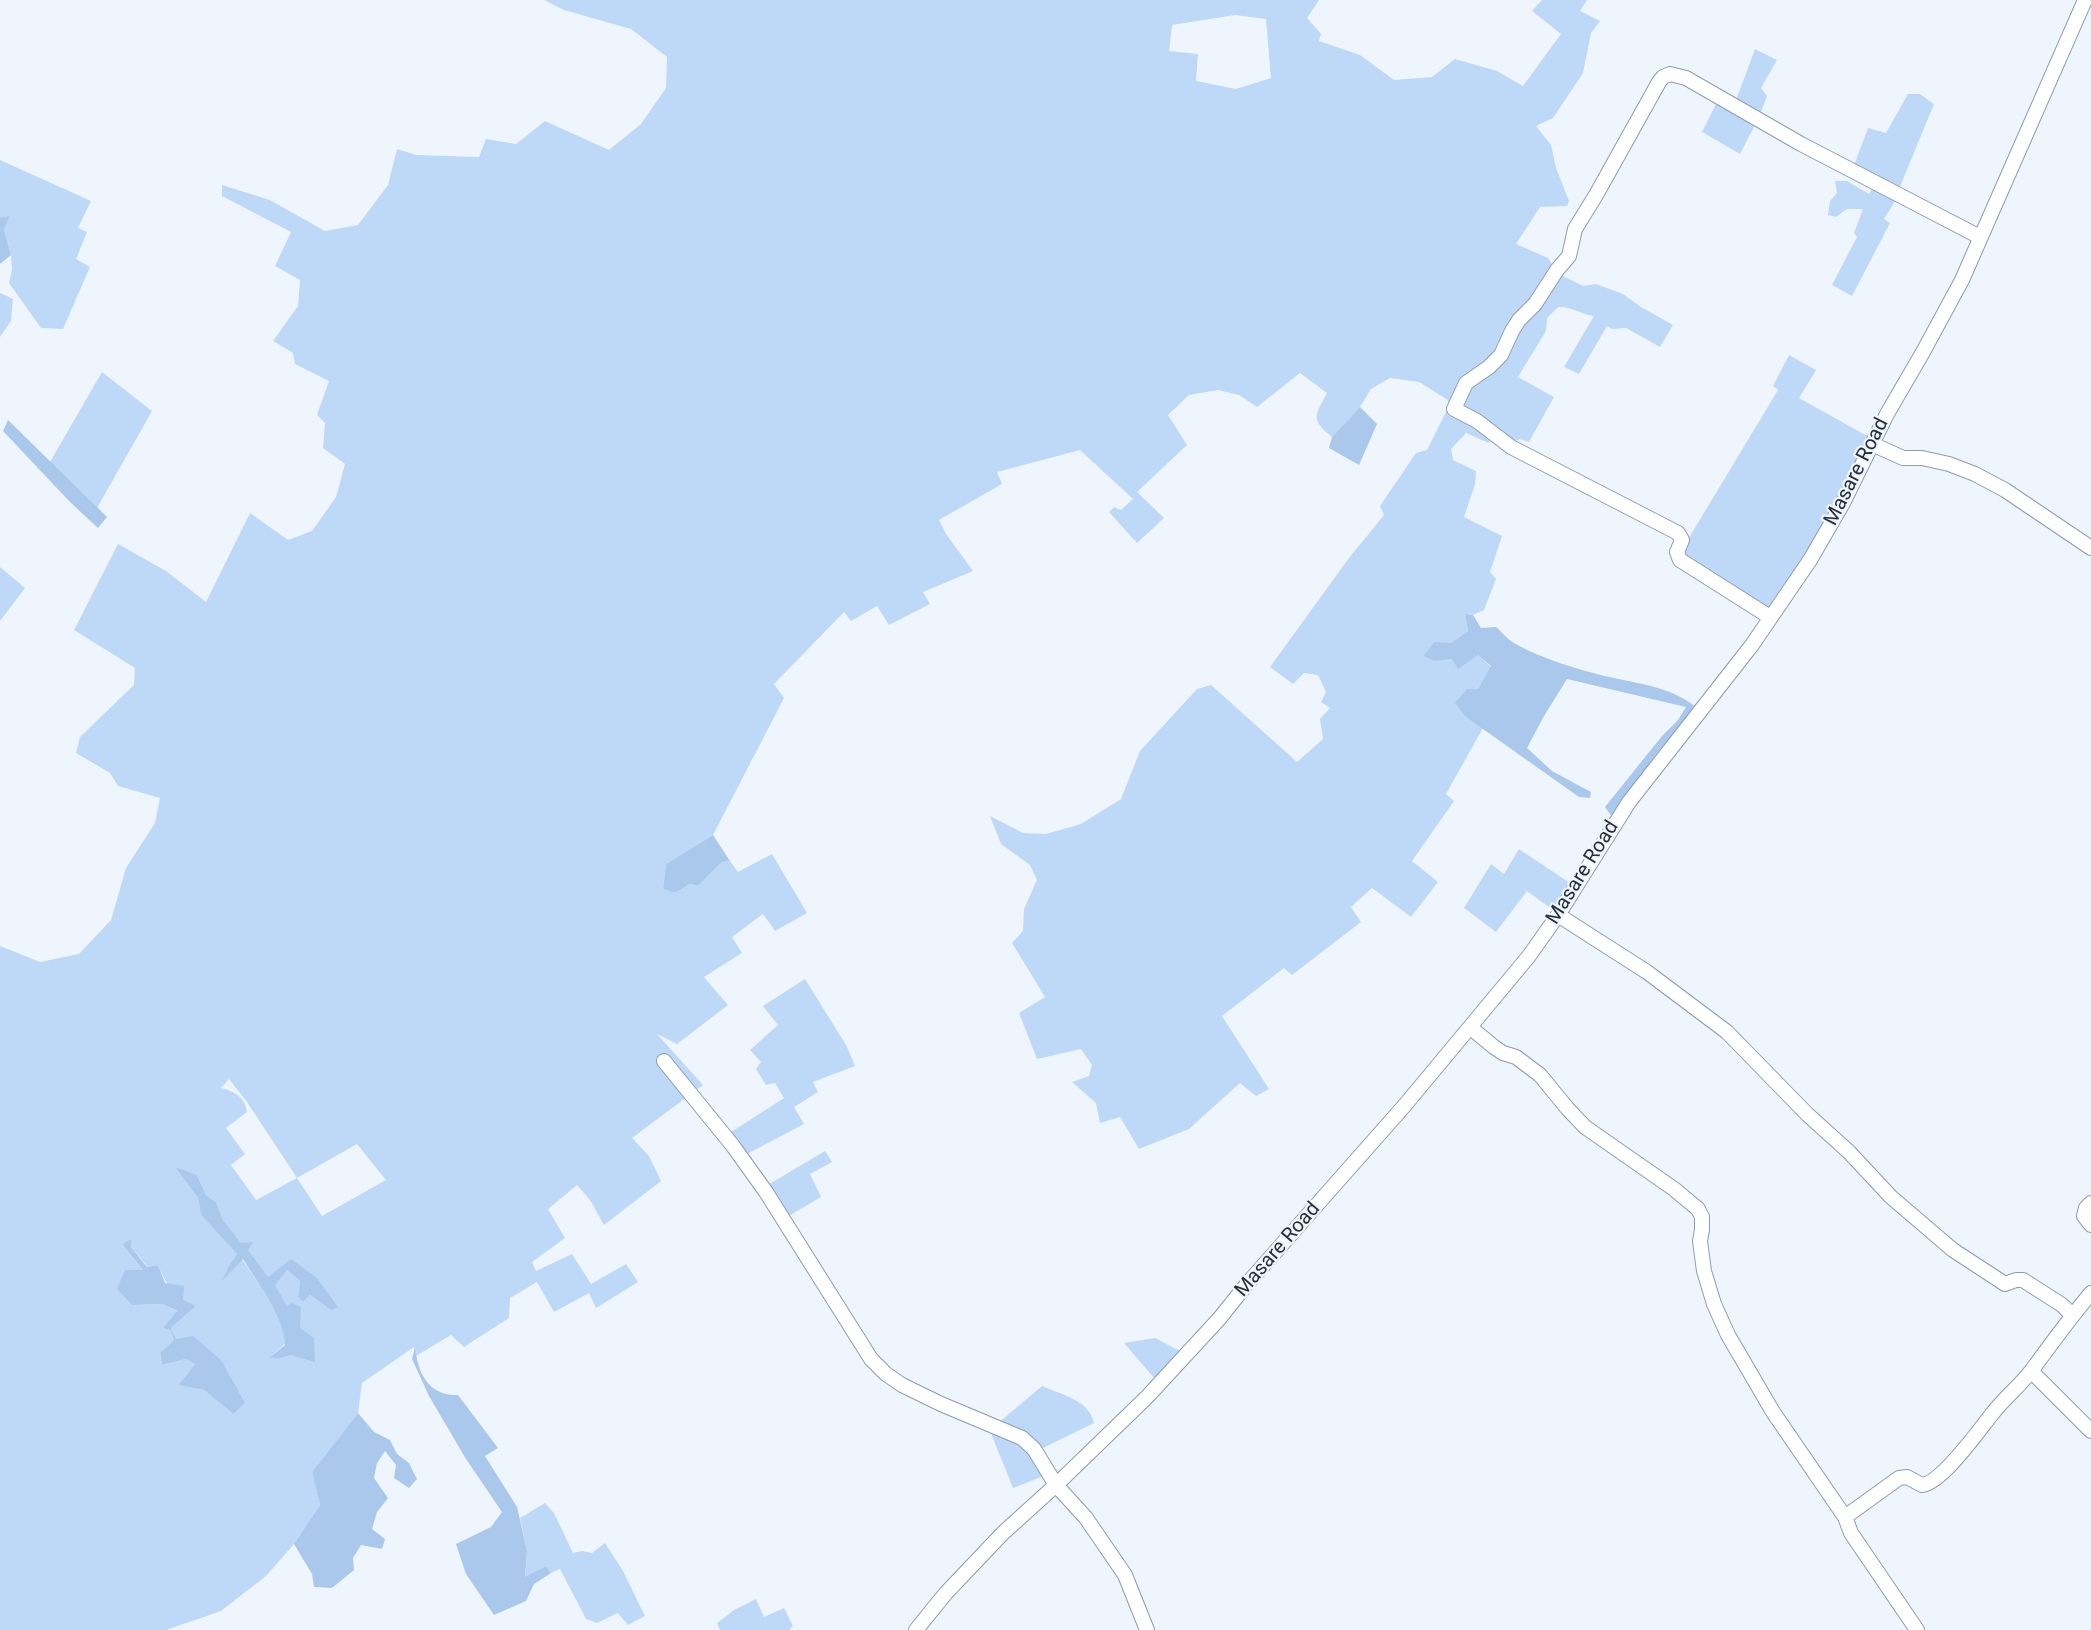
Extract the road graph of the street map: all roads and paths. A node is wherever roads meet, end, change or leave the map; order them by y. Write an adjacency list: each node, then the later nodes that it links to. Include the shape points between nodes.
1 (2085, 0): 2 (street, Masare Road)
2 (1980, 237): 3 (street, Masare Road, via 1962,280); 5 (street, via 1801,144 1686,78 1670,74 1653,90 1580,219 1569,256 1512,331 1501,355 1462,389 1454,409 1511,447 1678,533 1682,540 1677,552 1680,560)
3 (1872, 444): 4 (street, via 1903,458 1949,464 1975,474); 5 (street, Masare Road, via 1810,560)
4 (2091, 548)
5 (1770, 617): 6 (street, Masare Road, via 1629,802)
6 (1558, 915): 7 (street, Masare Road); 12 (street, via 1647,972 1727,1032 1891,1197 1953,1250 2005,1284 2024,1280)
7 (1471, 1028): 15 (street, Masare Road, via 1219,1319 1147,1397); 16 (street, via 1540,1075 1585,1127 1698,1209 1704,1271 1728,1335 1773,1412)
8 (664, 1061): 15 (street, via 766,1192 871,1359 902,1384 1022,1438 1034,1449)
9 (2091, 1203): 10 (street, via 2084,1211)
10 (2091, 1226)
11 (2091, 1293): 12 (street)
12 (2073, 1315): 13 (street)
13 (2031, 1371): 14 (street); 16 (street, via 1930,1483 1922,1485 1907,1477 1899,1478)
14 (2091, 1431)
15 (1056, 1485): 17 (street, Masare Road, via 975,1561); 18 (street, via 1086,1518 1125,1575)
16 (1845, 1517): 19 (street, via 1851,1533)
17 (916, 1630)
18 (1147, 1630)
19 (1917, 1630)

